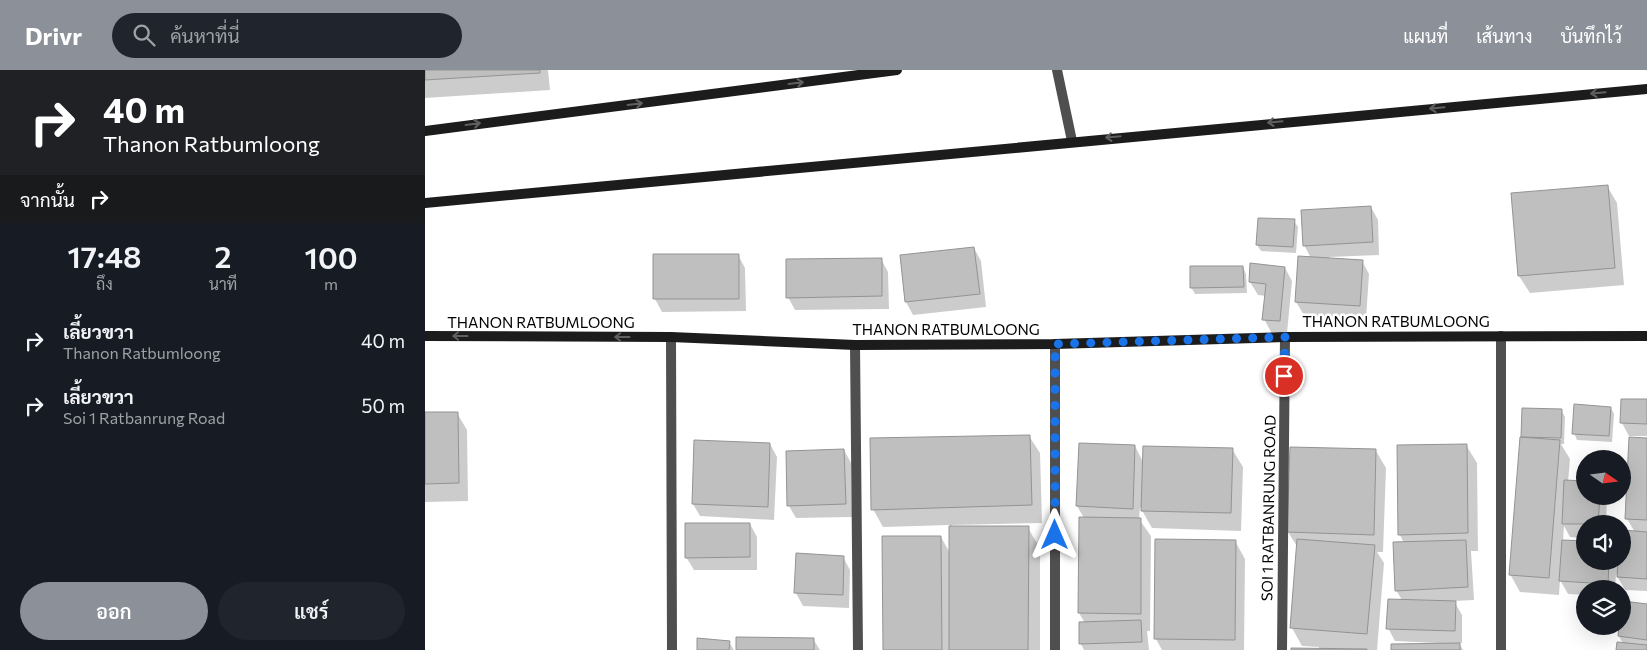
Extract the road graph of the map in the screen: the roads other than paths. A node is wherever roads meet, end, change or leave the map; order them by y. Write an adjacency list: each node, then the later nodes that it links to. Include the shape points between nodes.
1 (897, 70): 4 (main road, one-way to 1)
2 (1057, 70): 5 (street)
3 (1647, 89): 5 (main road, one-way to 5)
4 (425, 131)
5 (1072, 141): 6 (main road)
6 (425, 203)
7 (425, 336): 10 (main road, THANON RATBUMLOONG, one-way to 7)
8 (1501, 336): 9 (main road, THANON RATBUMLOONG); 11 (main road, THANON RATBUMLOONG); 18 (street)
9 (1647, 336)
10 (671, 337): 13 (main road, THANON RATBUMLOONG); 14 (street)
11 (1285, 337): 12 (main road, THANON RATBUMLOONG); 17 (street, SOI 1 RATBANRUNG ROAD)
12 (1055, 344): 13 (main road, THANON RATBUMLOONG); 16 (street)
13 (855, 345): 15 (street)
14 (672, 650)
15 (858, 650)
16 (1055, 650)
17 (1282, 650)
18 (1501, 650)

